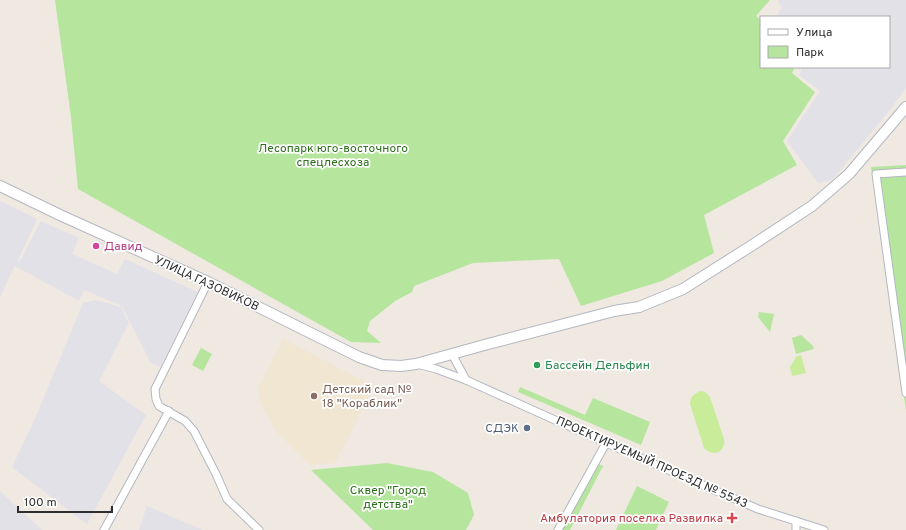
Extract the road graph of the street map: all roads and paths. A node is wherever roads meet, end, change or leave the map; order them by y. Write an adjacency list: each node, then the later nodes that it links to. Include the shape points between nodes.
1 (906, 107): 5 (street, УЛИЦА ГАЗОВИКОВ, via 849,174 812,206 683,289 639,306)
2 (906, 172): 8 (street, via 876,174)
3 (0, 186): 4 (street, УЛИЦА ГАЗОВИКОВ)
4 (208, 282): 6 (street, УЛИЦА ГАЗОВИКОВ, via 359,357 382,364); 9 (street, via 155,389 159,406)
5 (452, 354): 6 (street, УЛИЦА ГАЗОВИКОВ); 7 (street)
6 (416, 364): 7 (street, ПРОЕКТИРУЕМЫЙ ПРОЕЗД № 5543)
7 (466, 380): 10 (street, ПРОЕКТИРУЕМЫЙ ПРОЕЗД № 5543)
8 (906, 393)
9 (169, 411): 12 (street); 13 (street, via 185,420 194,431 227,499)
10 (606, 443): 11 (street, ПРОЕКТИРУЕМЫЙ ПРОЕЗД № 5543, via 758,509); 14 (street)
11 (796, 521): 15 (street); 16 (street, ПРОЕКТИРУЕМЫЙ ПРОЕЗД № 5543)
12 (104, 530)
13 (259, 530)
14 (558, 530)
15 (796, 530)
16 (824, 530)

